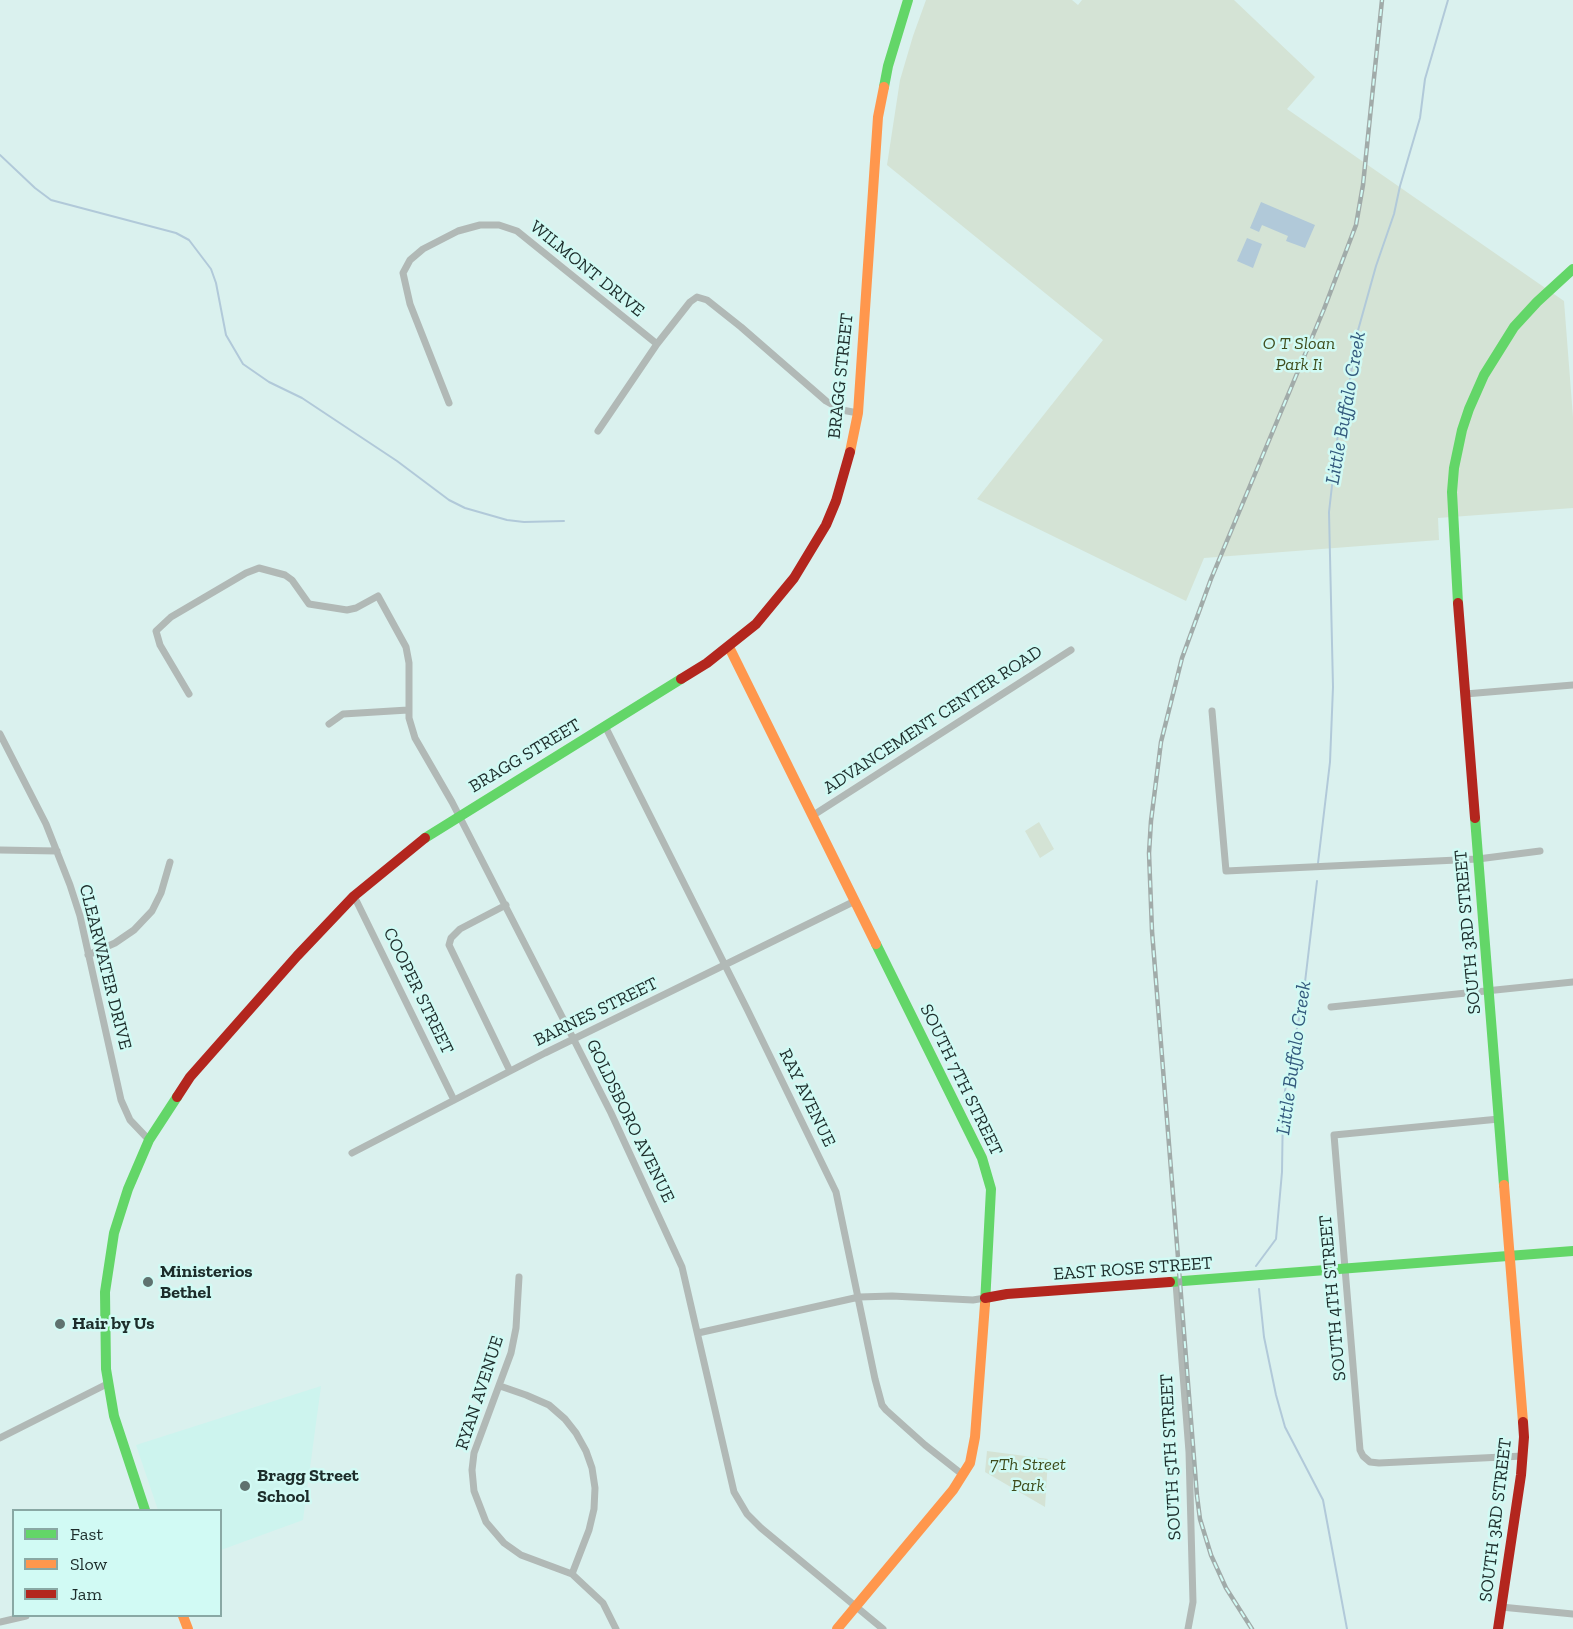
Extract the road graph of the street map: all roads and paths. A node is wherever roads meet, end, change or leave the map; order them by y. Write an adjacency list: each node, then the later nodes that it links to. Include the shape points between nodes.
1 (908, 0): 5 (street, BRAGG STREET, via 878,117)
2 (1573, 269): 11 (street, SOUTH 3RD STREET, via 1514,327 1496,353 1475,394 1459,439 1451,511)
3 (657, 345): 4 (street, WILMONT DRIVE, via 517,231 499,225 458,231 423,249 403,273 410,304); 5 (street, via 690,302 697,297 707,300 826,401); 6 (street)
4 (449, 403)
5 (858, 413): 7 (street, BRAGG STREET, via 836,501 809,556 774,605)
6 (597, 431)
7 (729, 647): 15 (street, BRAGG STREET); 18 (street, SOUTH 7TH STREET)
8 (1071, 650): 18 (street, ADVANCEMENT CENTER ROAD)
9 (1573, 685): 11 (street)
10 (189, 694): 12 (street, GOLDSBORO AVENUE, via 156,631 171,617 260,568 292,580 309,604 347,610 378,596 406,647)
11 (1465, 694): 22 (street, SOUTH 3RD STREET)
12 (408, 710): 14 (street, via 343,714); 17 (street, GOLDSBORO AVENUE, via 416,738)
13 (1212, 711): 22 (street, via 1226,872)
14 (329, 724)
15 (605, 726): 17 (street, BRAGG STREET); 28 (street, RAY AVENUE)
16 (0, 734): 20 (street, CLEARWATER DRIVE)
17 (459, 815): 24 (street, BRAGG STREET, via 417,843); 26 (street, GOLDSBORO AVENUE)
18 (812, 816): 25 (street, SOUTH 7TH STREET)
19 (0, 850): 20 (street)
20 (57, 851): 27 (street, CLEARWATER DRIVE, via 80,916)
21 (1540, 851): 22 (street)
22 (1478, 859): 30 (street, SOUTH 3RD STREET)
23 (170, 862): 27 (street, via 152,911 134,930)
24 (354, 896): 34 (street, COOPER STREET); 36 (street, BRAGG STREET, via 190,1077)
25 (855, 901): 28 (street, BARNES STREET); 44 (street, SOUTH 7TH STREET, via 987,1171 992,1203)
26 (506, 905): 32 (street, GOLDSBORO AVENUE); 33 (street, via 460,928 449,945)
27 (88, 955): 36 (street, CLEARWATER DRIVE, via 121,1100 130,1120)
28 (724, 966): 32 (street, BARNES STREET); 43 (street, RAY AVENUE, via 836,1192)
29 (1573, 982): 30 (street)
30 (1489, 990): 31 (street); 35 (street, SOUTH 3RD STREET)
31 (1331, 1007)
32 (574, 1040): 33 (street, BARNES STREET); 45 (street, GOLDSBORO AVENUE, via 672,1243)
33 (510, 1071): 34 (street, BARNES STREET)
34 (454, 1100): 37 (street, BARNES STREET)
35 (1499, 1119): 39 (street, SOUTH 3RD STREET); 40 (street, SOUTH 4TH STREET, via 1334,1135)
36 (148, 1140): 46 (street, BRAGG STREET, via 120,1213 111,1252 104,1319)
37 (352, 1153)
38 (1573, 1251): 39 (street, EAST ROSE STREET)
39 (1511, 1256): 40 (street, EAST ROSE STREET); 49 (street, SOUTH 3RD STREET)
40 (1346, 1270): 42 (street, EAST ROSE STREET); 49 (street, SOUTH 4TH STREET, via 1360,1450 1365,1458 1379,1463)
41 (519, 1277): 47 (street, RYAN AVENUE, via 516,1328)
42 (1176, 1283): 44 (street, EAST ROSE STREET); 61 (street, SOUTH 5TH STREET, via 1189,1456 1193,1602)
43 (859, 1297): 44 (street, EAST ROSE STREET); 45 (street, EAST ROSE STREET); 50 (street, RAY AVENUE, via 882,1405)
44 (985, 1298): 50 (street, SOUTH 7TH STREET, via 975,1437 970,1463)
45 (698, 1333): 53 (street, GOLDSBORO AVENUE, via 720,1439 739,1501 761,1528)
46 (108, 1384): 48 (street); 51 (street, BRAGG STREET, via 121,1442)
47 (500, 1386): 52 (street, via 549,1406 565,1419 586,1451 595,1488 594,1509); 52 (street, RYAN AVENUE, via 474,1453 472,1470 479,1508 495,1533 521,1555)
48 (0, 1438)
49 (1523, 1456): 54 (street, SOUTH 3RD STREET)
50 (963, 1474): 53 (street, SOUTH 7TH STREET)
51 (145, 1509)
52 (572, 1574): 58 (street, RYAN AVENUE, via 603,1603)
53 (856, 1606): 59 (street, SOUTH 7TH STREET); 60 (street, GOLDSBORO AVENUE)
54 (1502, 1607): 55 (street); 62 (street, SOUTH 3RD STREET)
55 (1573, 1614)
56 (22, 1617): 57 (street)
57 (0, 1622)
58 (616, 1629)
59 (837, 1629)
60 (883, 1629)
61 (1188, 1629)
62 (1498, 1629)

